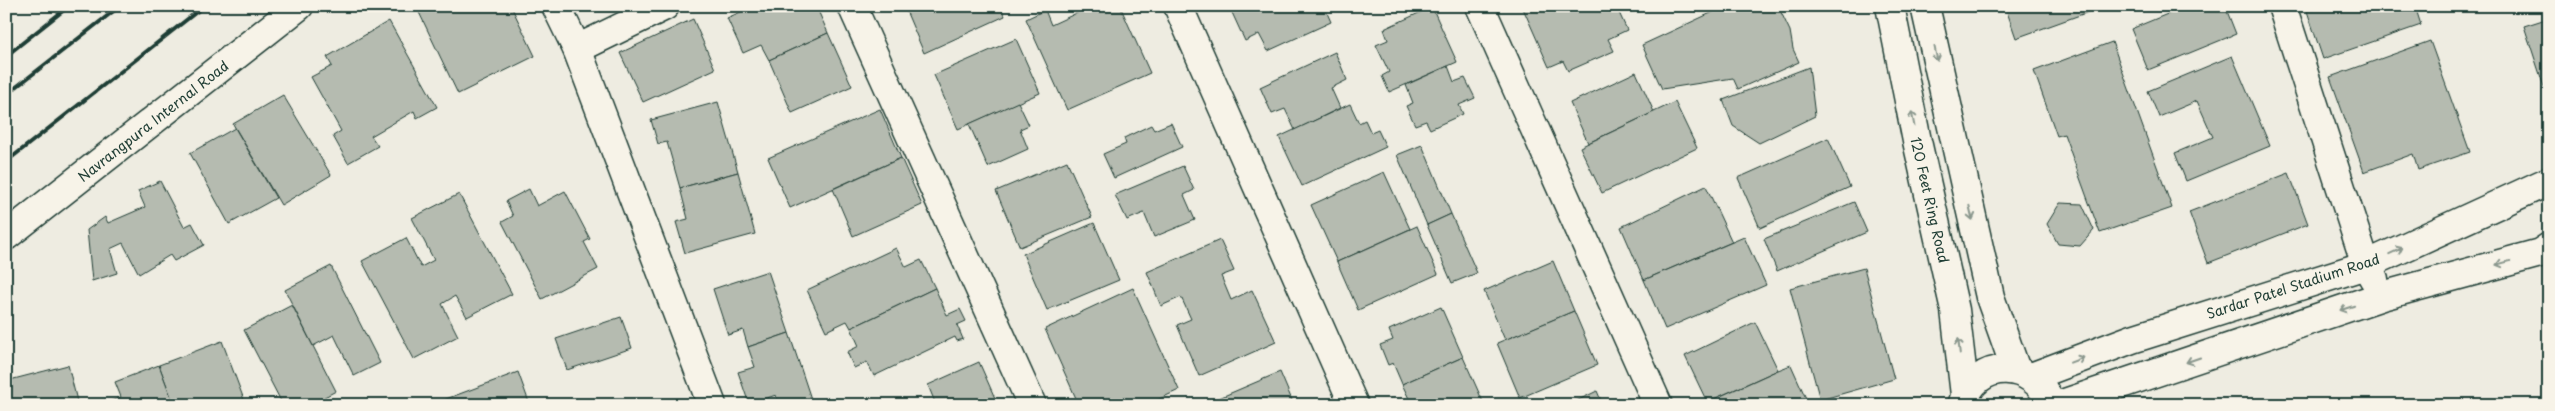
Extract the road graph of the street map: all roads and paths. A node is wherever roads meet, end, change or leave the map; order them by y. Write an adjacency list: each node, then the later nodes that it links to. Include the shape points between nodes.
1 (299, 6): 12 (street, Navrangpura Internal Road)
2 (556, 6): 10 (street)
3 (665, 6): 10 (street)
4 (852, 6): 19 (street)
5 (1178, 6): 20 (street)
6 (1480, 6): 21 (street)
7 (1890, 6): 17 (street, 120 Feet Ring Road, one-way to 7, via 1955,310)
8 (1925, 6): 16 (street, one-way to 16, via 1990,297)
9 (2282, 6): 14 (street)
10 (577, 49): 18 (street)
11 (2549, 181): 14 (street, Sardar Patel Stadium Road, one-way to 11)
12 (6, 236)
13 (2546, 257): 15 (street, one-way to 15)
14 (2366, 265): 15 (street); 16 (street, Sardar Patel Stadium Road, one-way to 14)
15 (2382, 296): 23 (street, one-way to 23)
16 (2024, 374): 17 (street, Sardar Patel Stadium Road, via 2001,370 1986,374 1974,382); 22 (street, via 2040,385)
17 (1964, 400)
18 (712, 405)
19 (1032, 405)
20 (1354, 405)
21 (1658, 405)
22 (2051, 405)
23 (2060, 405)

